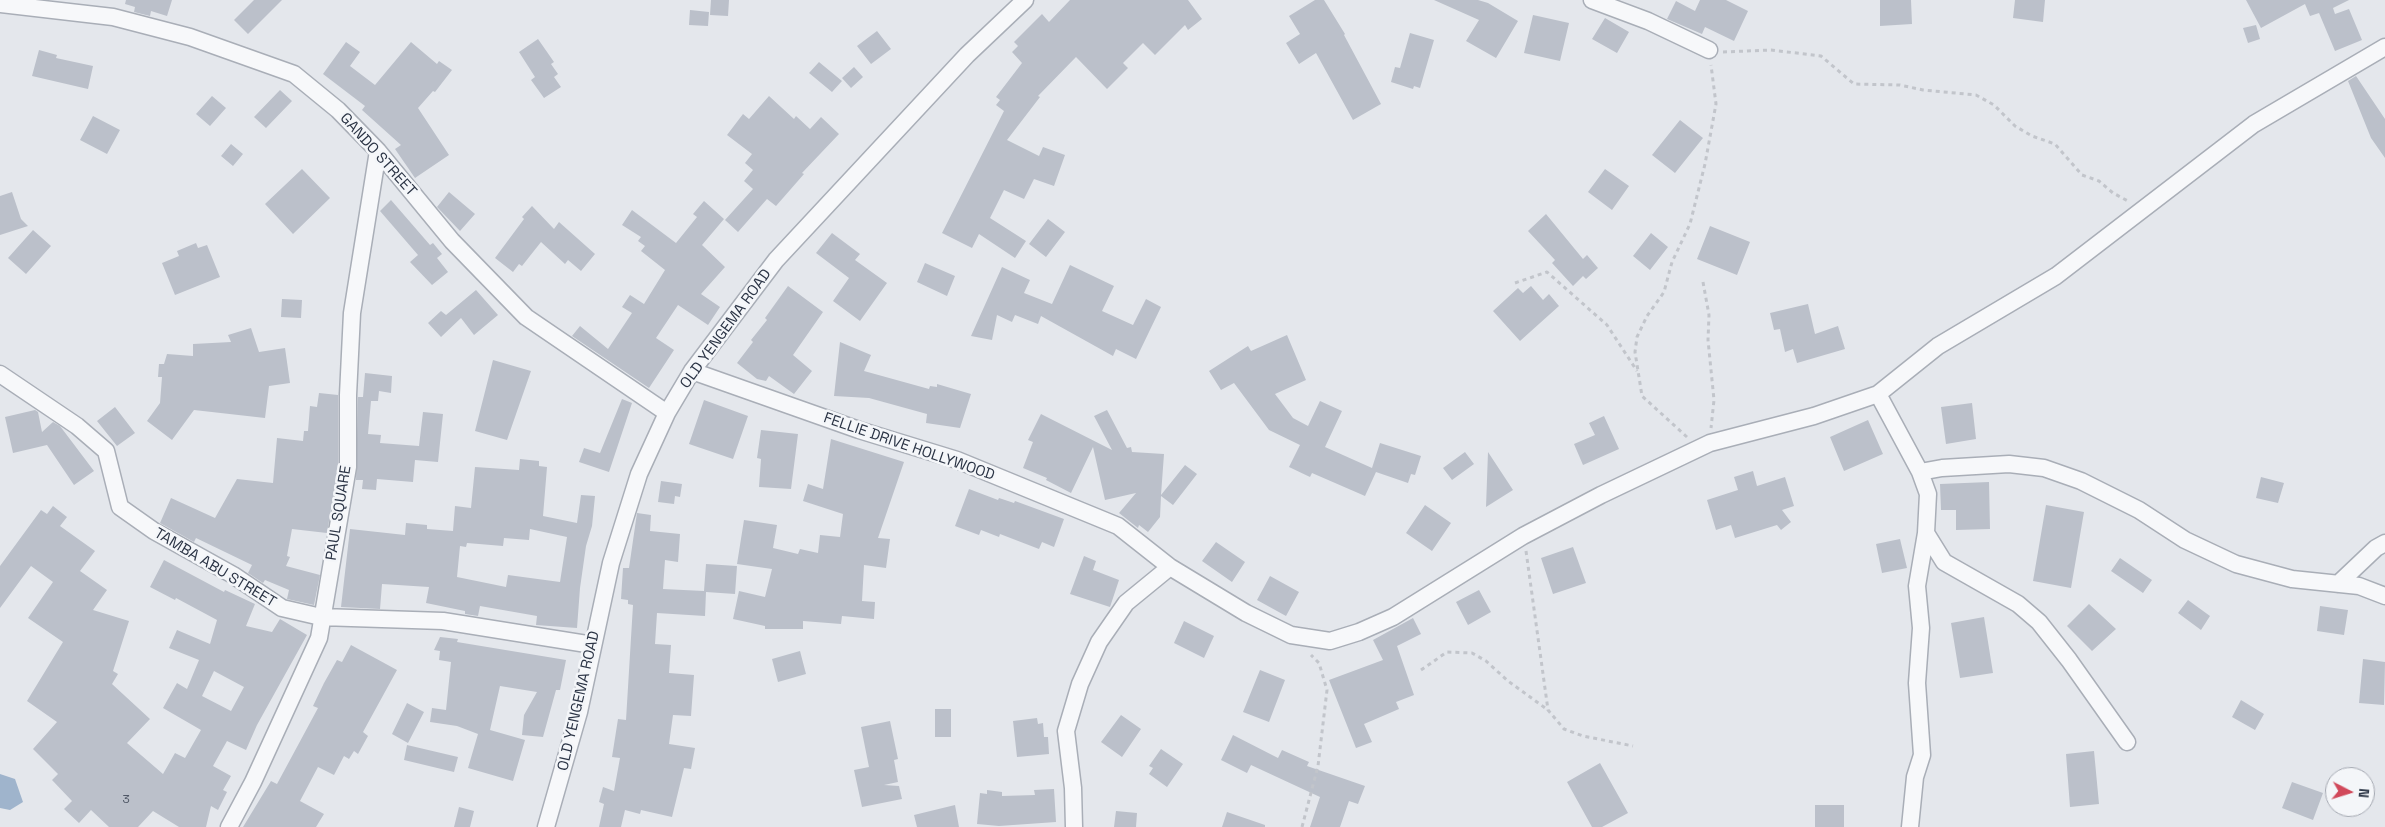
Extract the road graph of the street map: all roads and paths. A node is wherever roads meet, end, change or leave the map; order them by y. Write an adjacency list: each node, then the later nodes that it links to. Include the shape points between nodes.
1 (1025, 0): 10 (street, OLD YENGEMA ROAD, via 967,56 782,252)
2 (1592, 0): 5 (street, via 1648,21)
3 (0, 4): 6 (street, GANDO STREET, via 113,17 190,37 294,74 338,110)
4 (2385, 47): 7 (street, FELLIE DRIVE HOLLYWOOD, via 2254,124)
5 (1709, 50): 7 (path, via 1771,50 1821,56 1854,84 1900,85 1976,95 1994,105 2015,126 2055,144 2082,175 2099,181 2113,193); 11 (path, via 1716,104 1705,164 1690,224 1672,262 1664,292 1637,337)
6 (378, 151): 14 (street, GANDO STREET, via 452,241 526,318); 23 (street, PAUL SQUARE, via 352,313 348,468)
7 (2144, 210): 13 (street, FELLIE DRIVE HOLLYWOOD, via 2056,276 1938,346)
8 (1703, 282): 15 (path, via 1709,315 1714,400)
9 (1515, 283): 11 (path, via 1547,272 1607,326)
10 (692, 371): 14 (street, OLD YENGEMA ROAD); 20 (street, FELLIE DRIVE HOLLYWOOD, via 859,430 957,460 1118,526)
11 (1638, 372): 15 (path, via 1642,396 1691,440)
12 (0, 374): 23 (street, TAMBA ABU STREET, via 77,426 106,451 120,507 154,531 234,575 282,608)
13 (1878, 394): 15 (street, FELLIE DRIVE HOLLYWOOD, via 1814,416); 16 (street)
14 (667, 413): 25 (street, OLD YENGEMA ROAD, via 639,474 611,563)
15 (1710, 443): 18 (street, FELLIE DRIVE HOLLYWOOD, via 1618,486)
16 (1920, 472): 17 (street, via 1928,494); 21 (street, via 2009,464 2044,468 2081,481 2139,510 2185,540 2236,564 2292,579)
17 (1926, 533): 28 (street, via 1944,562 2018,604 2039,622 2070,660); 34 (street, via 1917,586 1921,628 1917,683 1922,755 1915,777)
18 (1524, 536): 24 (street, FELLIE DRIVE HOLLYWOOD, via 1393,617 1359,632 1330,640); 27 (path)
19 (2385, 543): 21 (street)
20 (1170, 567): 24 (street, FELLIE DRIVE HOLLYWOOD, via 1246,613); 32 (street, via 1126,603 1099,642 1080,684 1066,731)
21 (2338, 584): 22 (street, via 2359,586)
22 (2385, 596)
23 (321, 616): 25 (street, TAMBA ABU STREET, via 443,621); 30 (street, PAUL SQUARE, via 319,638)
24 (1291, 634): 33 (path, via 1319,663 1327,690 1318,766)
25 (593, 646): 31 (street, OLD YENGEMA ROAD, via 579,712)
26 (1421, 670): 27 (path, via 1447,652 1472,653)
27 (1548, 710): 29 (path, via 1564,729)
28 (2127, 742)
29 (1634, 746)
30 (229, 827)
31 (546, 827)
32 (1074, 827)
33 (1302, 827)
34 (1910, 827)

